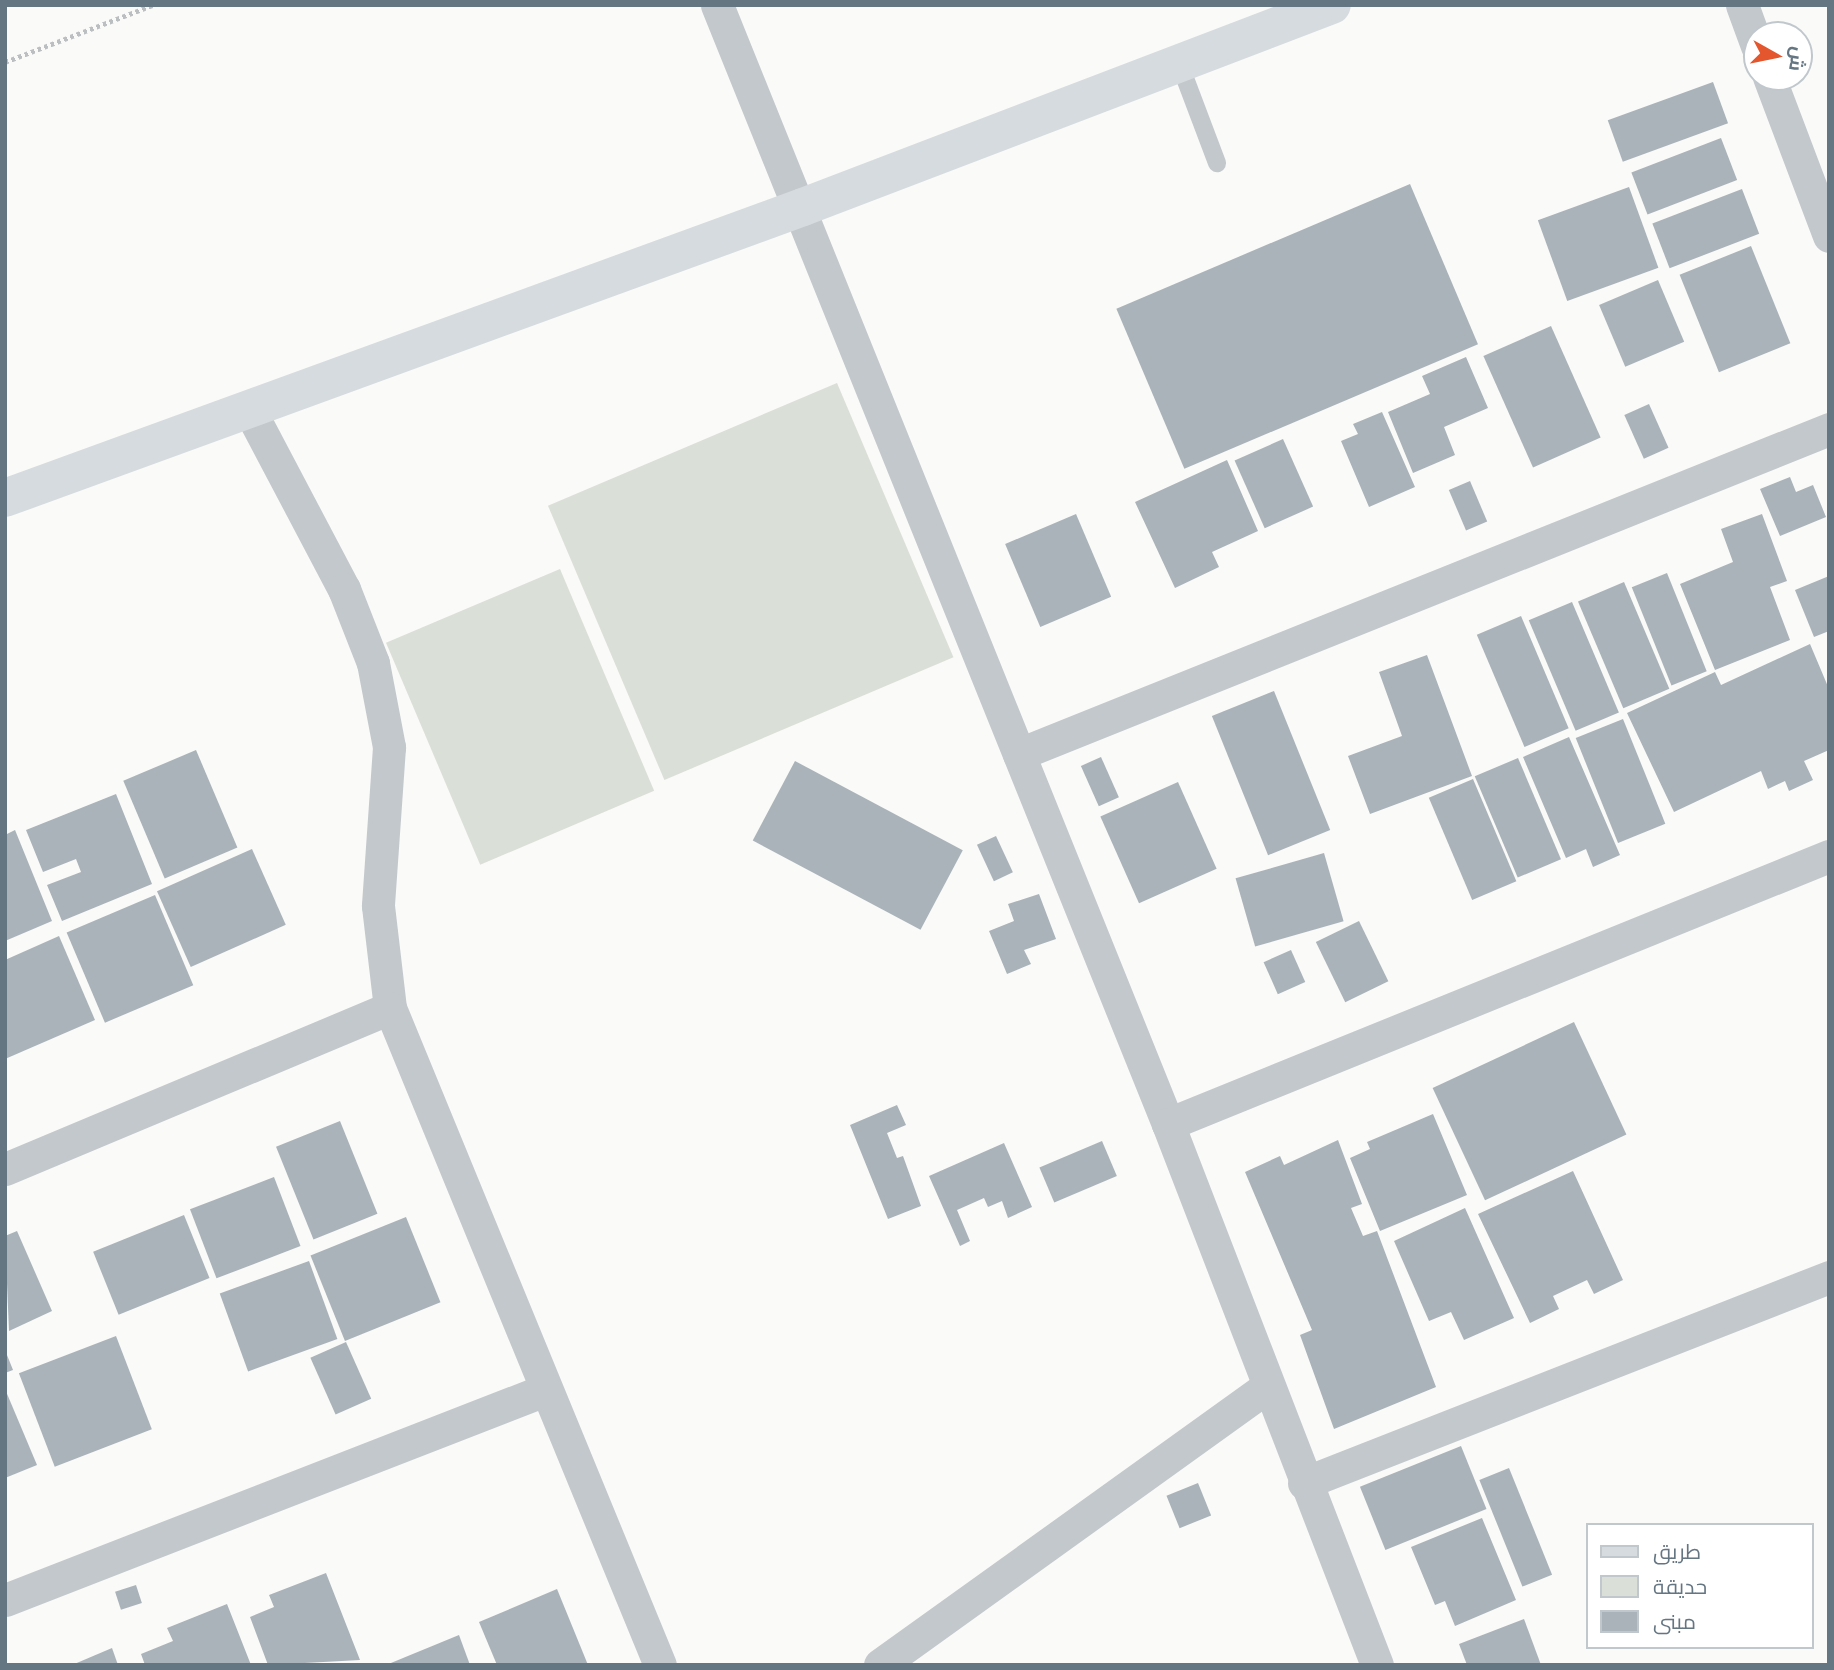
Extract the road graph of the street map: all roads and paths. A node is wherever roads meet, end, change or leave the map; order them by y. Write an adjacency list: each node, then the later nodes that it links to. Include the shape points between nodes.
1 (153, 5): 4 (path)
2 (717, 5): 8 (street)
3 (1332, 5): 5 (street)
4 (5, 62)
5 (1180, 65): 7 (lane); 8 (street)
6 (1774, 91): 9 (street)
7 (1217, 163)
8 (803, 207): 10 (street); 13 (street)
9 (1829, 236)
10 (249, 409): 12 (street); 15 (street, via 344,589 373,663 388,747 378,906)
11 (1829, 429): 13 (street)
12 (5, 498)
13 (1019, 754): 16 (street)
14 (1829, 856): 16 (street)
15 (390, 1009): 17 (street); 20 (street)
16 (1168, 1124): 19 (street)
17 (5, 1169)
18 (1829, 1276): 21 (street)
19 (1267, 1387): 21 (street); 24 (street)
20 (545, 1390): 22 (street); 23 (street)
21 (1304, 1483): 25 (street)
22 (5, 1600)
23 (660, 1665)
24 (880, 1665)
25 (1377, 1665)

